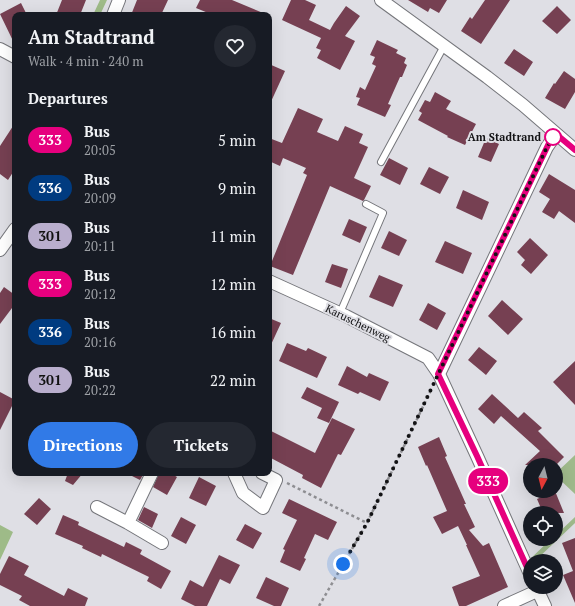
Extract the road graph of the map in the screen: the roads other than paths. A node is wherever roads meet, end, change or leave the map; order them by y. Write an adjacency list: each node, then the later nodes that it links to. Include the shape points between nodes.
1 (119, 0): 3 (street)
2 (381, 0): 4 (street)
3 (114, 12)
4 (444, 46): 7 (street, via 487,77); 9 (lane)
5 (0, 49): 6 (street)
6 (12, 55)
7 (556, 134): 8 (street); 15 (street, via 547,147)
8 (575, 150)
9 (381, 162)
10 (366, 204): 14 (lane, via 383,213)
11 (12, 233): 12 (street)
12 (0, 250)
13 (272, 282): 14 (street, Karuschenweg)
14 (340, 313): 15 (street, Karuschenweg, via 428,358)
15 (438, 374): 22 (street, Karuschenweg)
16 (151, 476): 20 (street)
17 (235, 476): 18 (street, via 243,493 263,508 276,480)
18 (268, 476)
19 (97, 508): 20 (street)
20 (128, 523): 21 (street)
21 (162, 543)
22 (523, 558)
23 (527, 594): 25 (street)
24 (539, 594): 26 (street)
25 (504, 606)
26 (545, 606)

